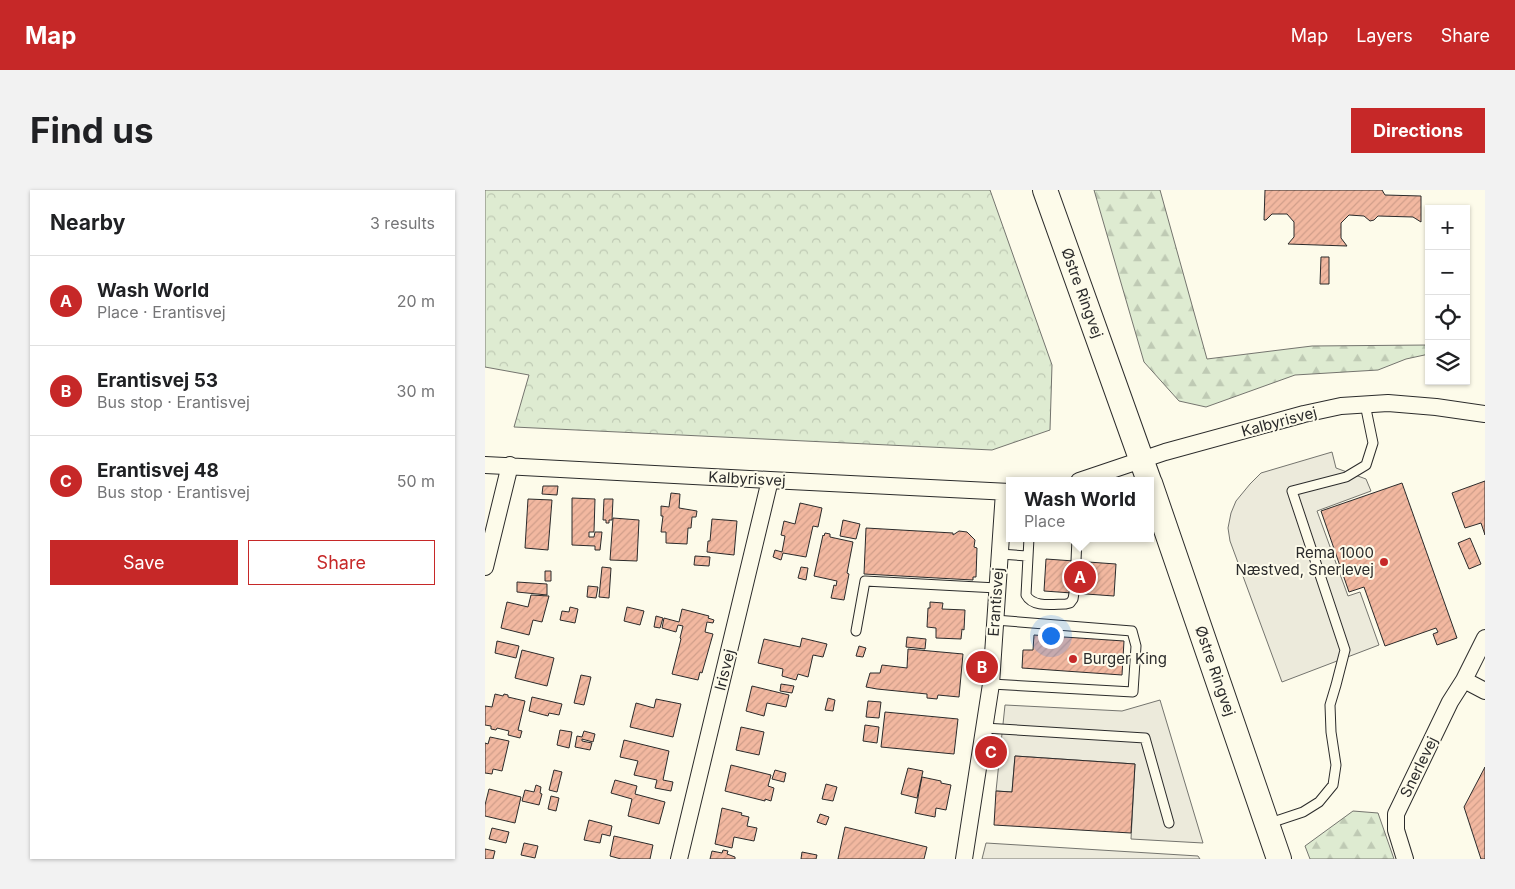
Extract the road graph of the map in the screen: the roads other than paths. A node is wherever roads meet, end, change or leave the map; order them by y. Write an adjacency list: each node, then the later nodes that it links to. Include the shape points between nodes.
1 (1045, 190): 6 (street, Østre Ringvej)
2 (1365, 404): 3 (street, Kalbyrisvej, via 1436,406); 6 (street, Kalbyrisvej, via 1304,414); 28 (lane, via 1373,443 1366,465 1346,476 1292,491 1345,650 1330,705 1336,765 1333,784 1319,802 1303,812)
3 (1485, 414)
4 (485, 464): 5 (street, Kalbyrisvej)
5 (509, 465): 8 (street, Kalbyrisvej); 17 (street)
6 (1147, 475): 7 (street, Kalbyrisvej)
7 (1124, 477)
8 (770, 480): 9 (street, Kalbyrisvej); 29 (street, Irisvej)
9 (1006, 492)
10 (1154, 495): 28 (street, Østre Ringvej)
11 (1006, 501): 14 (street, Erantisvej)
12 (1029, 542): 15 (lane)
13 (1077, 542): 16 (lane)
14 (1000, 554): 15 (lane); 18 (street, Erantisvej)
15 (1027, 556): 19 (lane, via 1026,595 1029,601 1066,604 1071,603)
16 (1075, 561)
17 (485, 567)
18 (997, 588): 20 (street, Erantisvej); 21 (lane, via 865,581)
19 (1074, 593)
20 (995, 620): 24 (street, Erantisvej); 24 (lane, via 1132,630 1136,646 1133,692)
21 (856, 631)
22 (1485, 638): 23 (street, Snerlevej)
23 (1464, 680): 25 (street); 32 (street, Snerlevej, via 1450,702 1396,814 1396,830)
24 (991, 684): 26 (street, Erantisvej)
25 (1485, 691)
26 (984, 728): 27 (lane, via 1145,738); 30 (street, Erantisvej)
27 (1169, 823)
28 (1267, 824): 31 (street, Østre Ringvej)
29 (679, 859)
30 (964, 859)
31 (1279, 859)
32 (1405, 859)

